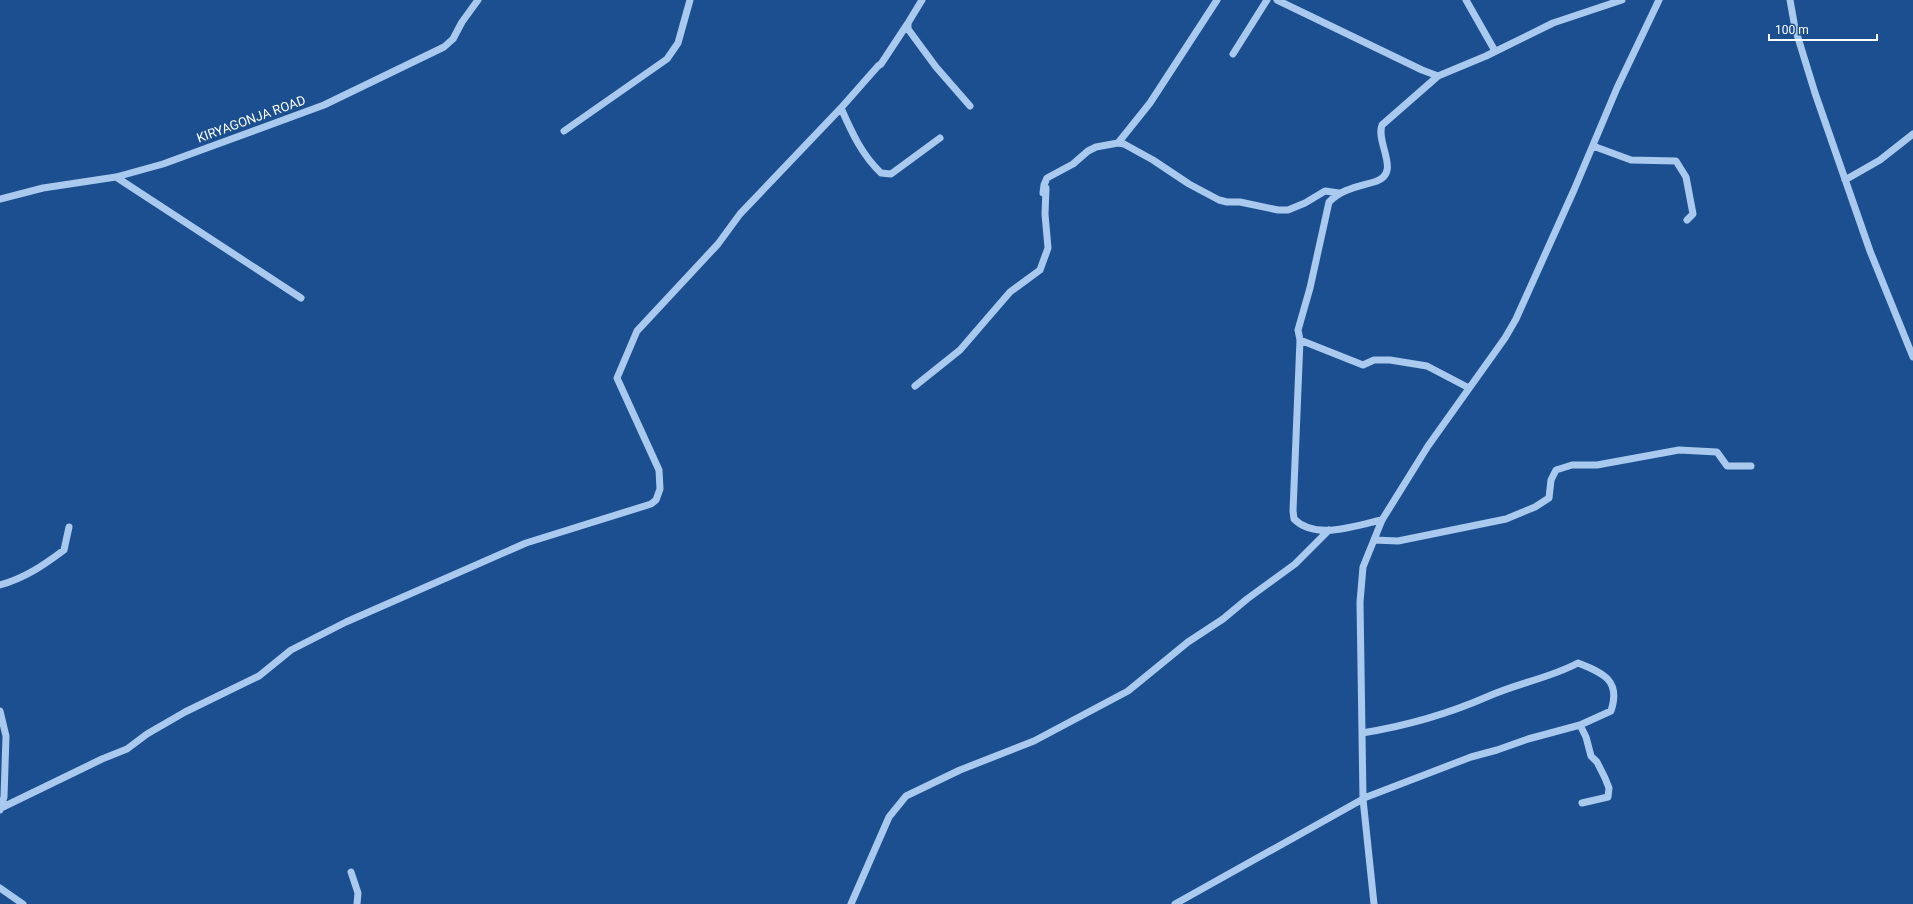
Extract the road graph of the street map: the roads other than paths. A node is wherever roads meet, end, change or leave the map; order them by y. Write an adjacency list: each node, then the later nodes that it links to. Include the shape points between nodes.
1 (478, 0): 22 (street, KIRYAGONJA ROAD, via 449,44 396,72 324,105 175,160)
2 (690, 0): 17 (street, via 678,43 667,59)
3 (922, 0): 11 (street)
4 (1217, 0): 20 (street, via 1150,103)
5 (1267, 0): 13 (street)
6 (1277, 0): 14 (street)
7 (1466, 0): 12 (street)
8 (1622, 0): 12 (street, via 1553,23)
9 (1658, 0): 21 (street)
10 (1790, 0): 24 (street, via 1795,28)
11 (908, 23): 15 (street, via 908,29 936,67); 16 (street, via 887,58)
12 (1495, 51): 14 (street)
13 (1233, 54)
14 (1438, 76): 26 (street, via 1382,125 1388,172 1385,176 1378,181)
15 (970, 106)
16 (841, 108): 19 (street, via 854,138 881,173 891,174); 46 (street, via 740,214 718,244 637,331 617,378 659,470 660,490 656,500 639,508 580,524 526,543 340,625 291,650 259,676 179,716 127,749)
17 (564, 131)
18 (1913, 134): 24 (street, via 1880,160)
19 (940, 138)
20 (1118, 143): 23 (street, via 1096,147 1073,164); 26 (street, via 1153,160 1189,184 1227,202 1288,210 1305,204 1325,191)
21 (1593, 146): 28 (street, via 1631,160 1676,162 1686,177 1693,214); 34 (street, via 1516,319)
22 (116, 177): 27 (street, KIRYAGONJA ROAD, via 43,188); 29 (street)
23 (1047, 178): 25 (street); 33 (street, via 1045,214 1048,248 1040,270 1010,292 960,350)
24 (1845, 180): 31 (street, via 1870,250)
25 (1043, 193)
26 (1339, 193): 30 (street, via 1330,202 1298,330)
27 (0, 199)
28 (1687, 220)
29 (301, 298)
30 (1300, 340): 34 (street, via 1363,365 1374,360 1390,360 1427,366); 38 (street, via 1294,519 1306,528)
31 (1911, 348): 32 (street)
32 (1913, 357)
33 (915, 386)
34 (1469, 388): 36 (street, via 1428,446)
35 (1751, 466): 39 (street, via 1727,466 1717,452 1679,450 1598,465 1572,465 1556,470 1551,480 1549,498 1506,519 1398,541)
36 (1382, 520): 38 (street); 39 (street)
37 (69, 527): 40 (street, via 64,550 42,567)
38 (1329, 530): 51 (street, via 1295,564 1223,619 1188,642 1128,691 1034,741 960,770 906,796 890,816)
39 (1374, 540): 43 (street, via 1363,567 1360,602)
40 (0, 585)
41 (0, 714): 46 (street, via 6,736 4,797)
42 (1580, 725): 43 (street, via 1611,711 1615,692 1609,680 1595,670 1578,664 1446,713 1398,727); 44 (street, via 1471,757); 45 (street, via 1591,756 1597,762 1609,788 1608,797)
43 (1362, 733): 44 (street)
44 (1364, 798): 52 (street); 53 (street)
45 (1582, 803)
46 (1, 809)
47 (351, 872): 50 (street, via 358,893)
48 (0, 888): 49 (street)
49 (24, 904)
50 (357, 904)
51 (851, 904)
52 (1176, 904)
53 (1374, 904)

